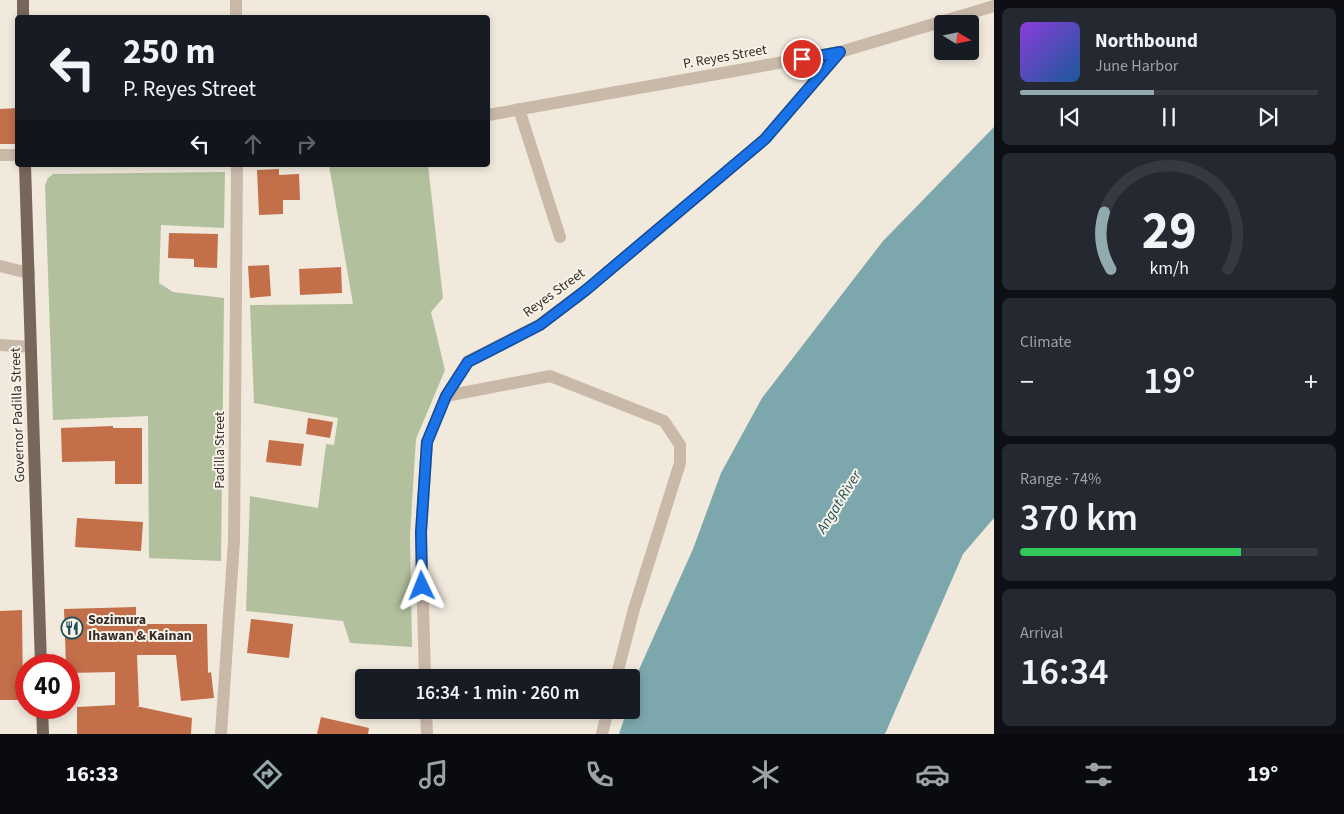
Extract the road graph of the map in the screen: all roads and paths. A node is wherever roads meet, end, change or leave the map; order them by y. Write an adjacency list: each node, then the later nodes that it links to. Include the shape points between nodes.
1 (23, 0): 4 (main road)
2 (236, 0): 5 (street)
3 (994, 6): 6 (street, P. Reyes Street)
4 (23, 15)
5 (236, 15)
6 (840, 52): 7 (street, P. Reyes Street); 18 (street, Reyes Street, via 765,139 540,325 468,362)
7 (519, 109): 8 (street, P. Reyes Street); 13 (street)
8 (490, 115)
9 (0, 155): 10 (street)
10 (15, 155)
11 (25, 167): 15 (main road, Governor Padilla Street)
12 (237, 167): 26 (street, Padilla Street, via 234,541)
13 (560, 237)
14 (0, 266): 15 (street)
15 (29, 273): 17 (main road, Governor Padilla Street)
16 (0, 345): 17 (street)
17 (31, 346): 19 (main road, Governor Padilla Street)
18 (446, 396): 20 (street, Reyes Street, via 427,442 421,532); 21 (street, via 550,376 664,421 680,444 680,463)
19 (41, 654)
20 (425, 669)
21 (618, 669)
22 (42, 719): 25 (main road)
23 (426, 719): 27 (street)
24 (606, 719): 28 (street)
25 (43, 734)
26 (221, 734)
27 (427, 734)
28 (602, 734)

